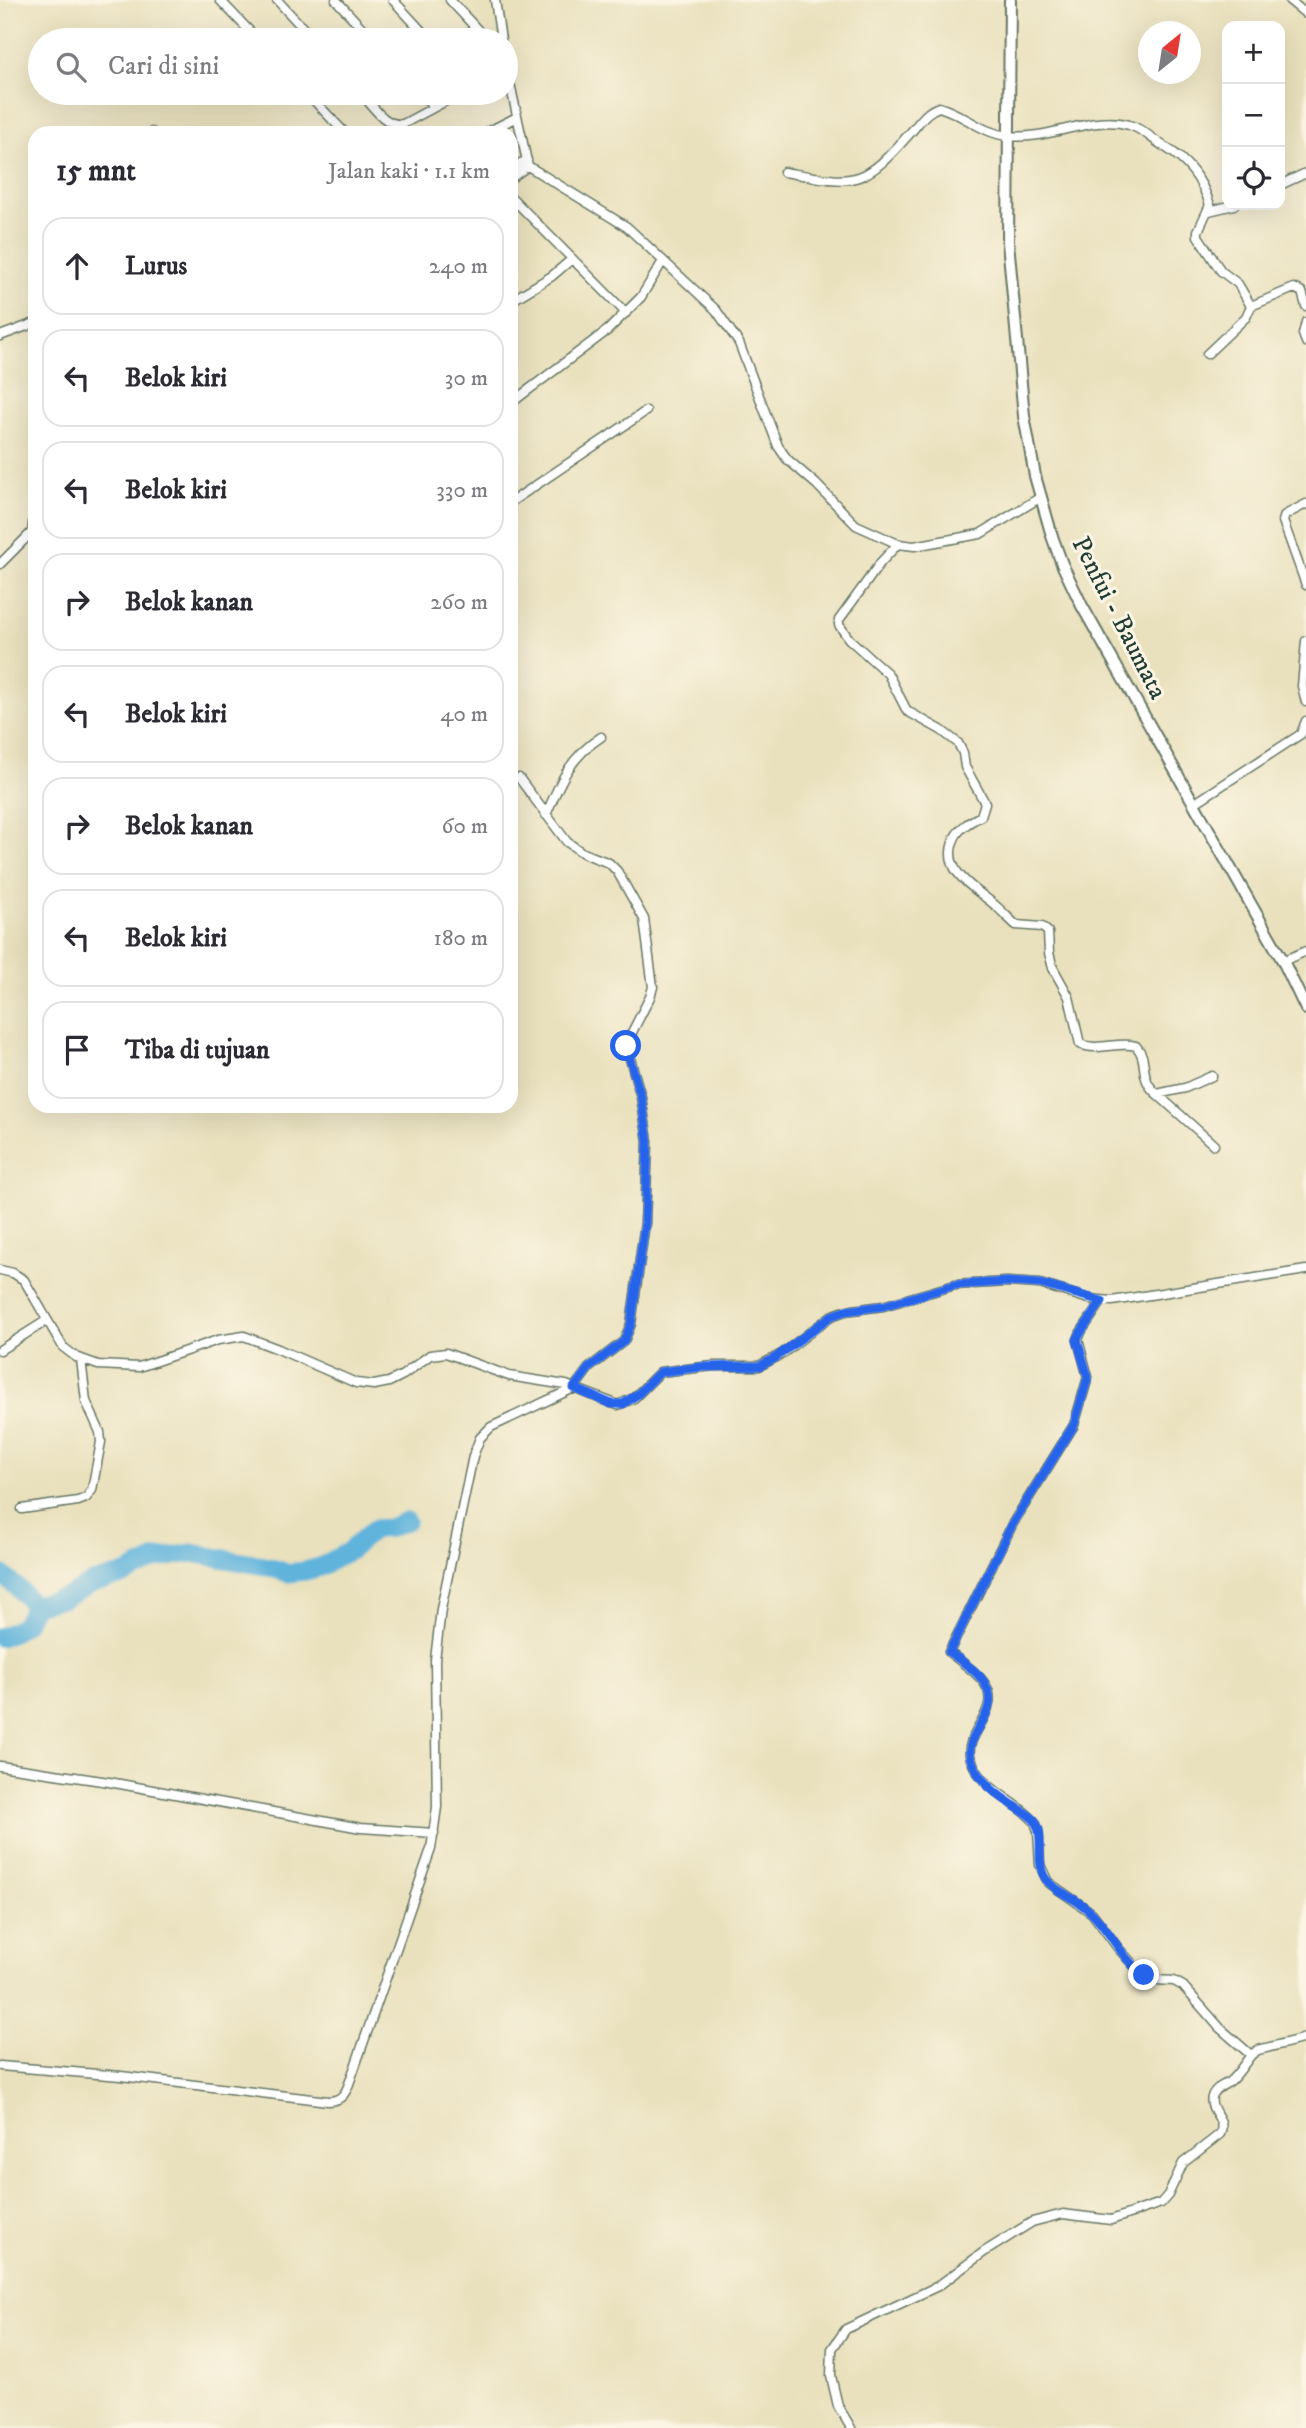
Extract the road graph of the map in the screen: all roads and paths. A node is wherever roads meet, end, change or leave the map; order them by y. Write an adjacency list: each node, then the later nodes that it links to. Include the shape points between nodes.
1 (220, 0): 10 (street)
2 (277, 0): 11 (street)
3 (336, 0): 12 (street)
4 (393, 0): 13 (street)
5 (450, 0): 14 (street)
6 (495, 0): 15 (street)
7 (1010, 0): 26 (street, Penfui - Baumata)
8 (1289, 0): 9 (street)
9 (1306, 14)
10 (247, 28)
11 (303, 28)
12 (362, 28)
13 (419, 28)
14 (476, 28)
15 (499, 28)
16 (318, 105): 23 (street)
17 (372, 105): 22 (street, via 387,122)
18 (438, 105): 20 (street)
19 (514, 105): 21 (street)
20 (434, 107): 22 (street)
21 (517, 117): 25 (street); 27 (street)
22 (403, 124): 24 (street)
23 (338, 126)
24 (400, 126)
25 (499, 126)
26 (1008, 136): 30 (street, via 986,132 939,107 877,168 858,178 834,180); 35 (street, via 1034,138 1100,122 1129,125 1181,157 1195,172); 50 (street, Penfui - Baumata, via 1008,242 1020,382)
27 (527, 163): 28 (street); 29 (street); 37 (street, via 627,227)
28 (518, 166)
29 (518, 171)
30 (784, 172)
31 (1306, 173): 32 (street)
32 (1285, 183)
33 (518, 204): 36 (street)
34 (1222, 208): 35 (street)
35 (1209, 211): 39 (street, via 1198,231 1200,241)
36 (572, 259): 38 (street); 41 (street)
37 (663, 261): 41 (street); 53 (street, via 716,310 739,343 773,438 787,459 856,525)
38 (518, 297)
39 (1251, 306): 40 (street, via 1293,288 1302,292); 46 (street, via 1246,317)
40 (1306, 306)
41 (626, 313): 47 (street)
42 (1306, 322): 45 (street)
43 (28, 325): 44 (street)
44 (0, 335)
45 (1306, 342)
46 (1207, 354)
47 (518, 398)
48 (646, 411): 49 (street)
49 (518, 497)
50 (1041, 497): 53 (street, via 980,534); 63 (street, Penfui - Baumata, via 1062,564 1082,606)
51 (1306, 505): 55 (street, via 1286,514 1283,521)
52 (28, 538): 54 (street)
53 (898, 544): 69 (street, via 842,616 840,628 888,674 908,711 952,737 963,752 965,767 985,803 981,816 955,835 950,853 953,866 1016,925 1042,927 1048,932 1053,968 1069,997 1080,1044 1136,1046 1147,1086)
54 (0, 564)
55 (1306, 585)
56 (1306, 641): 57 (street, via 1302,686)
57 (1306, 702)
58 (1306, 721): 60 (street)
59 (601, 737): 64 (street, via 570,765)
60 (1294, 738): 61 (street); 63 (street)
61 (1306, 741)
62 (519, 778): 64 (street)
63 (1195, 803): 66 (street, Penfui - Baumata)
64 (546, 815): 77 (street, via 574,847 617,871 642,914 653,983 626,1044 648,1141 645,1223 631,1324 624,1341 589,1368)
65 (1306, 951): 66 (street)
66 (1283, 961): 67 (street, Penfui - Baumata)
67 (1306, 1009)
68 (1212, 1076): 69 (street)
69 (1157, 1094): 70 (street)
70 (1214, 1145)
71 (0, 1270): 74 (street, via 24,1280)
72 (1306, 1270): 73 (street)
73 (1102, 1301): 77 (street, via 1040,1284 955,1285 831,1316 760,1366 660,1372 623,1404 611,1404); 82 (street, via 1077,1340 1088,1377 1074,1425 1013,1523 949,1652 980,1678 989,1692 988,1711 970,1745 976,1770 985,1783 1035,1822 1040,1865 1048,1882 1092,1913 1140,1972 1183,1986)
74 (46, 1321): 75 (street); 76 (street, via 63,1347)
75 (0, 1350)
76 (81, 1359): 77 (street, via 111,1367 139,1367 218,1340 244,1336 356,1383 389,1382 439,1353 517,1378); 78 (street, via 86,1401 101,1436 92,1490 78,1501)
77 (574, 1388): 80 (street, via 491,1427 474,1450 436,1643)
78 (22, 1509)
79 (0, 1766): 80 (street, via 361,1828)
80 (434, 1833): 83 (street, via 350,2081 337,2101)
81 (1306, 2038): 82 (street)
82 (1251, 2055): 84 (street, via 1212,2097 1222,2123 1220,2134 1183,2163 1161,2203 1115,2220 1063,2214 1032,2222 938,2286 844,2330 832,2349 831,2376 838,2406)
83 (0, 2066)
84 (851, 2428)

